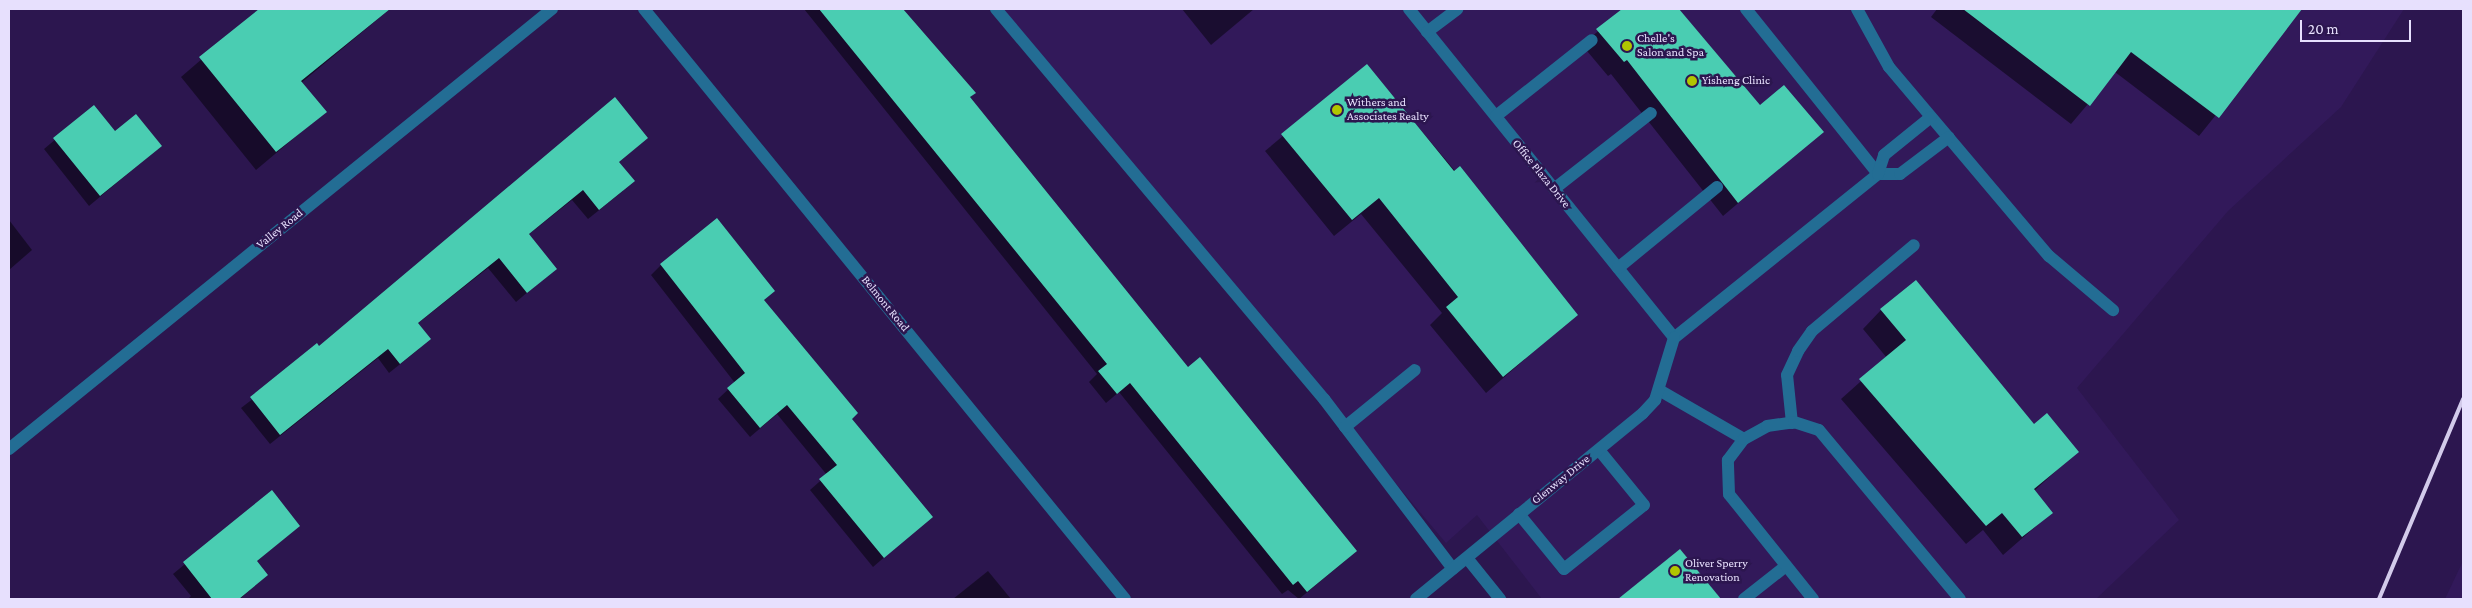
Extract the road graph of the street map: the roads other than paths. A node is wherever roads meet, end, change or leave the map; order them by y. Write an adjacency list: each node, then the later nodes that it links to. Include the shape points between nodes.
1 (552, 9): 26 (street, Valley Road)
2 (644, 9): 32 (street, Belmont Road)
3 (996, 9): 24 (street)
4 (1409, 9): 8 (street, Office Plaza Drive)
5 (1457, 9): 8 (street)
6 (1746, 9): 14 (street)
7 (1857, 9): 12 (street, via 1889,67)
8 (1428, 32): 11 (street, Office Plaza Drive)
9 (1592, 40): 11 (street)
10 (1651, 114): 16 (street)
11 (1496, 116): 16 (street, Office Plaza Drive)
12 (1931, 117): 13 (street); 14 (street, via 1884,155)
13 (1948, 137): 14 (street, via 1900,174); 19 (street, via 2048,256)
14 (1878, 174): 20 (street)
15 (1717, 186): 18 (street)
16 (1554, 190): 18 (street, Office Plaza Drive)
17 (1914, 244): 23 (street, via 1812,331 1798,351 1787,375)
18 (1618, 268): 20 (street, Office Plaza Drive)
19 (2113, 310)
20 (1674, 338): 22 (street, Glenway Drive)
21 (1416, 370): 24 (street)
22 (1659, 390): 25 (street); 27 (street, Glenway Drive, via 1643,413)
23 (1792, 423): 25 (street, via 1767,426); 37 (street, via 1819,430)
24 (1345, 427): 31 (street)
25 (1744, 439): 30 (street, via 1728,460 1729,494)
26 (9, 449)
27 (1599, 450): 28 (street, Glenway Drive); 28 (street, via 1644,505 1564,569)
28 (1519, 514): 29 (street, Glenway Drive)
29 (1467, 558): 31 (street, Glenway Drive); 34 (street)
30 (1786, 566): 35 (street); 36 (street)
31 (1453, 569): 33 (street, Glenway Drive)
32 (1125, 599)
33 (1416, 599)
34 (1500, 599)
35 (1744, 599)
36 (1813, 599)
37 (1960, 599)

